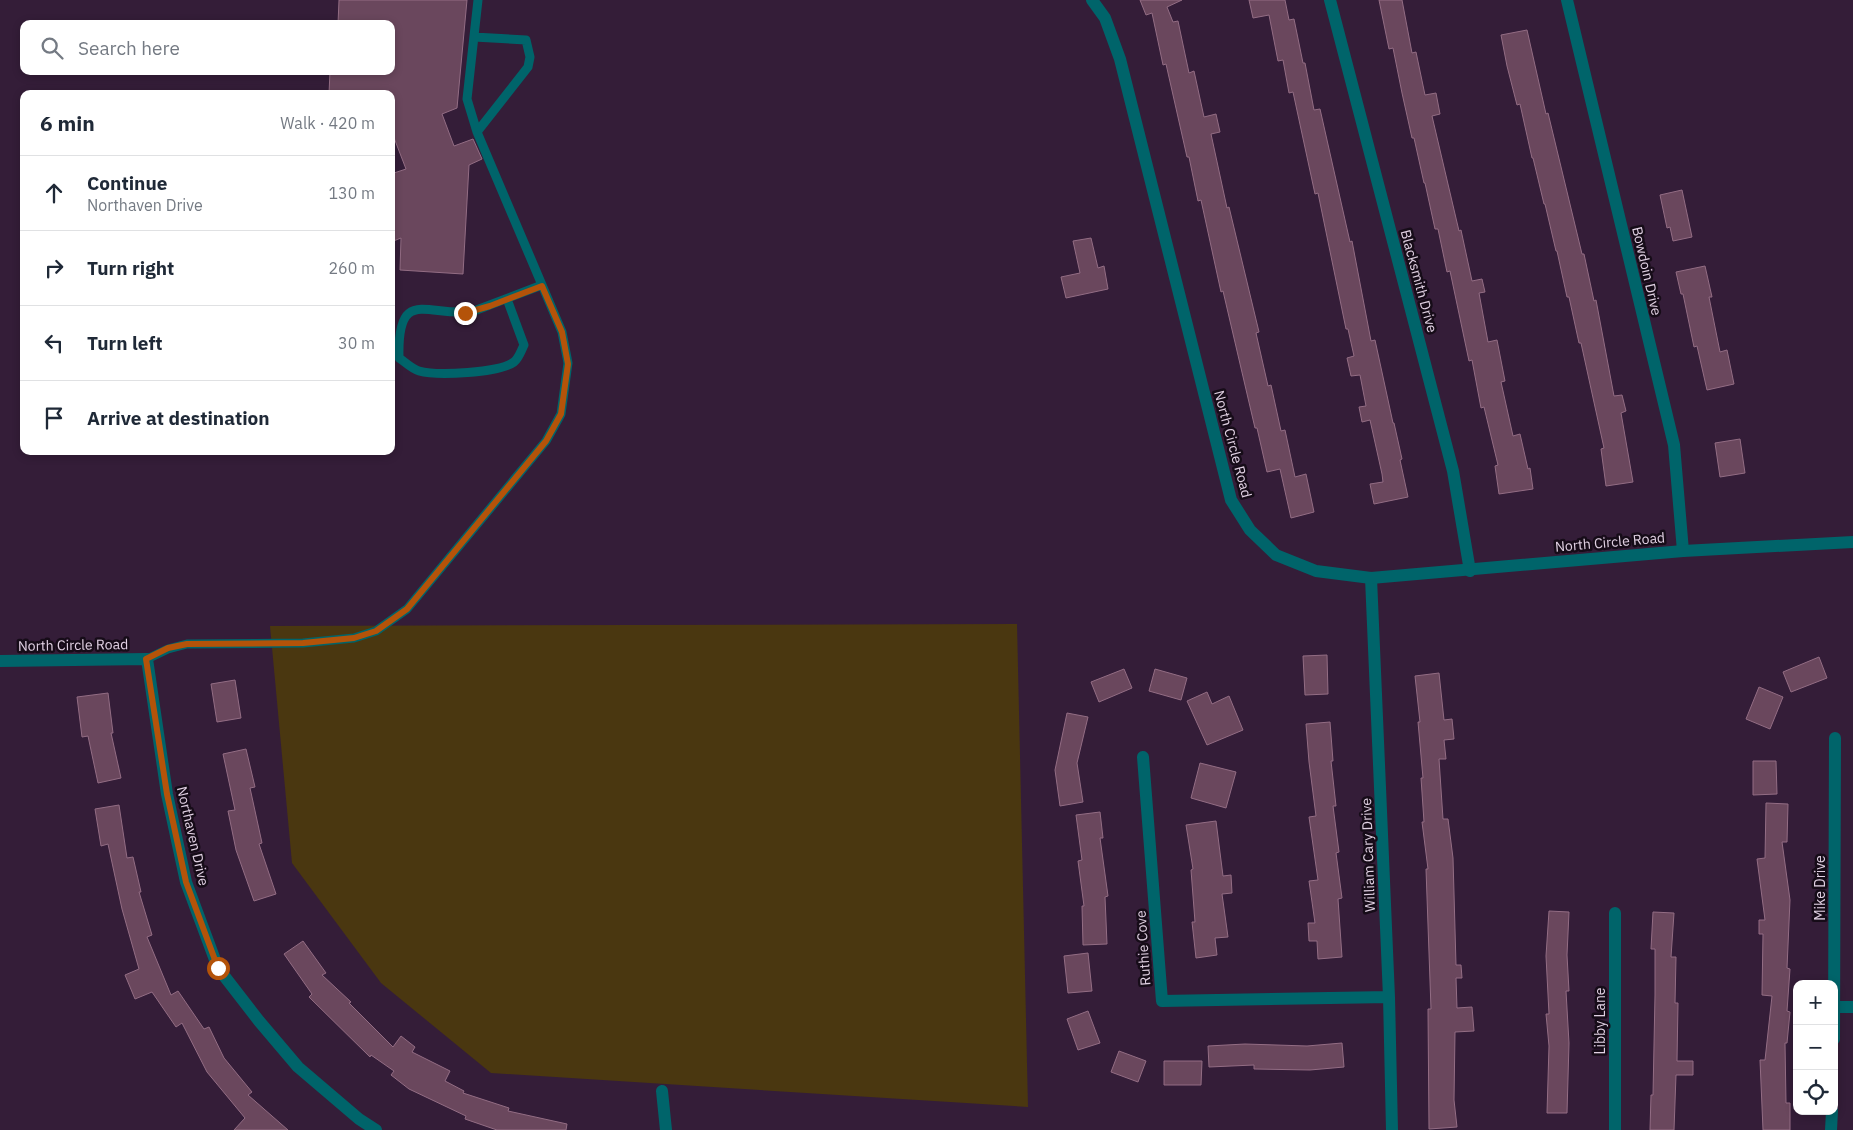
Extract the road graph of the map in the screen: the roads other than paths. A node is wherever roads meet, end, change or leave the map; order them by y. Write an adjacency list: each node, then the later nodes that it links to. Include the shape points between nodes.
1 (478, 0): 5 (lane)
2 (1092, 0): 12 (street, North Circle Road, via 1105,18 1120,59 1231,500 1250,530 1276,555 1316,571)
3 (1330, 0): 11 (street, Blacksmith Drive, via 1453,471)
4 (1567, 0): 10 (street, Bowdoin Drive, via 1674,445)
5 (474, 38): 6 (lane, via 467,99); 6 (lane, via 526,40 530,57 528,67)
6 (477, 132): 7 (lane)
7 (542, 286): 8 (lane); 13 (lane, via 562,332 568,364 561,414 546,441 407,609 376,631 354,638 303,643 187,644 168,648)
8 (506, 300): 8 (lane, via 465,313 423,308 409,313 403,321 400,358 418,370 435,373 487,371 514,362 524,346)
9 (1853, 542): 10 (street, North Circle Road)
10 (1683, 551): 11 (street, North Circle Road)
11 (1470, 570): 12 (street, North Circle Road)
12 (1371, 578): 19 (street, William Cary Drive)
13 (146, 659): 14 (street, North Circle Road); 24 (street, Northaven Drive, via 167,794 186,882 218,968 298,1067)
14 (0, 661)
15 (1835, 738): 18 (street, Mike Drive)
16 (1143, 757): 19 (street, Ruthie Cove, via 1162,1000)
17 (1615, 913): 27 (street, Libby Lane)
18 (1835, 980)
19 (1389, 997): 26 (street, William Cary Drive)
20 (1838, 1007): 21 (street)
21 (1853, 1007)
22 (662, 1091): 25 (street)
23 (1832, 1115): 28 (street)
24 (376, 1130)
25 (666, 1130)
26 (1392, 1130)
27 (1615, 1130)
28 (1831, 1130)

